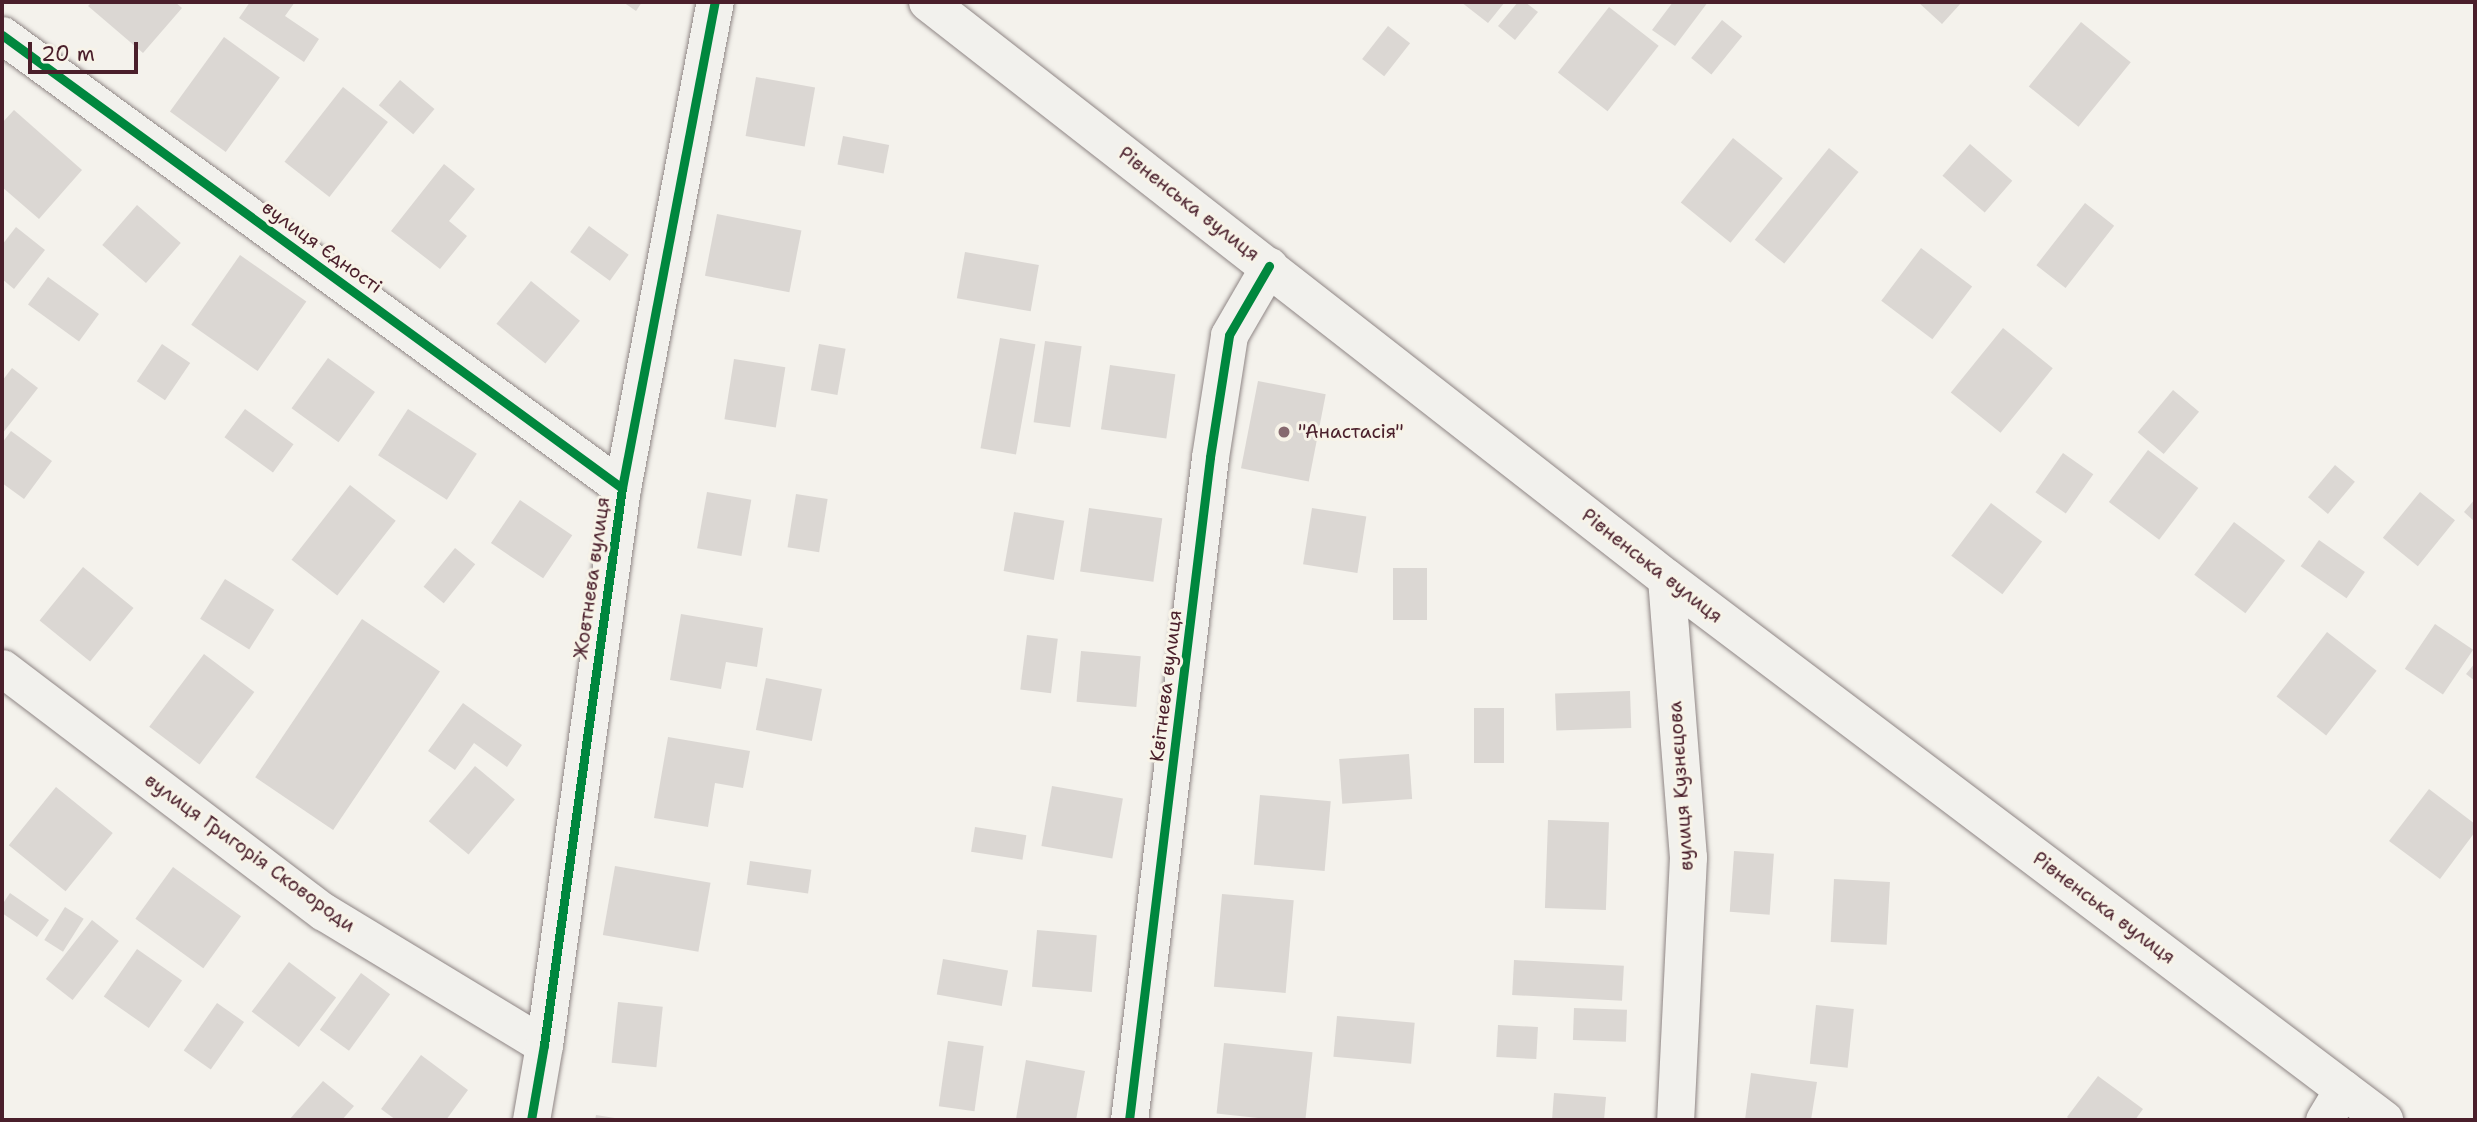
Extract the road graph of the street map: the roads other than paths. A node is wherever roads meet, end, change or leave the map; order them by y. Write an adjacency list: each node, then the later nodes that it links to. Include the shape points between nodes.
1 (715, 2): 5 (street, Жовтнева вулиця)
2 (928, 2): 4 (main road, Рівненська вулиця)
3 (2, 35): 5 (street, вулиця Єдності)
4 (1269, 265): 6 (main road, Рівненська вулиця); 11 (street, Квітнева вулиця, via 1229,335)
5 (622, 488): 8 (street, Жовтнева вулиця)
6 (1666, 578): 9 (main road, Рівненська вулиця); 12 (street, вулиця Кузнєцова, via 1688,857)
7 (2, 668): 8 (street, вулиця Григорія Сковороди, via 324,912)
8 (544, 1045): 10 (street, Жовтнева вулиця)
9 (2334, 1104): 13 (main road, Рівненська вулиця)
10 (531, 1120)
11 (1129, 1120)
12 (1675, 1120)
13 (2384, 1120)

